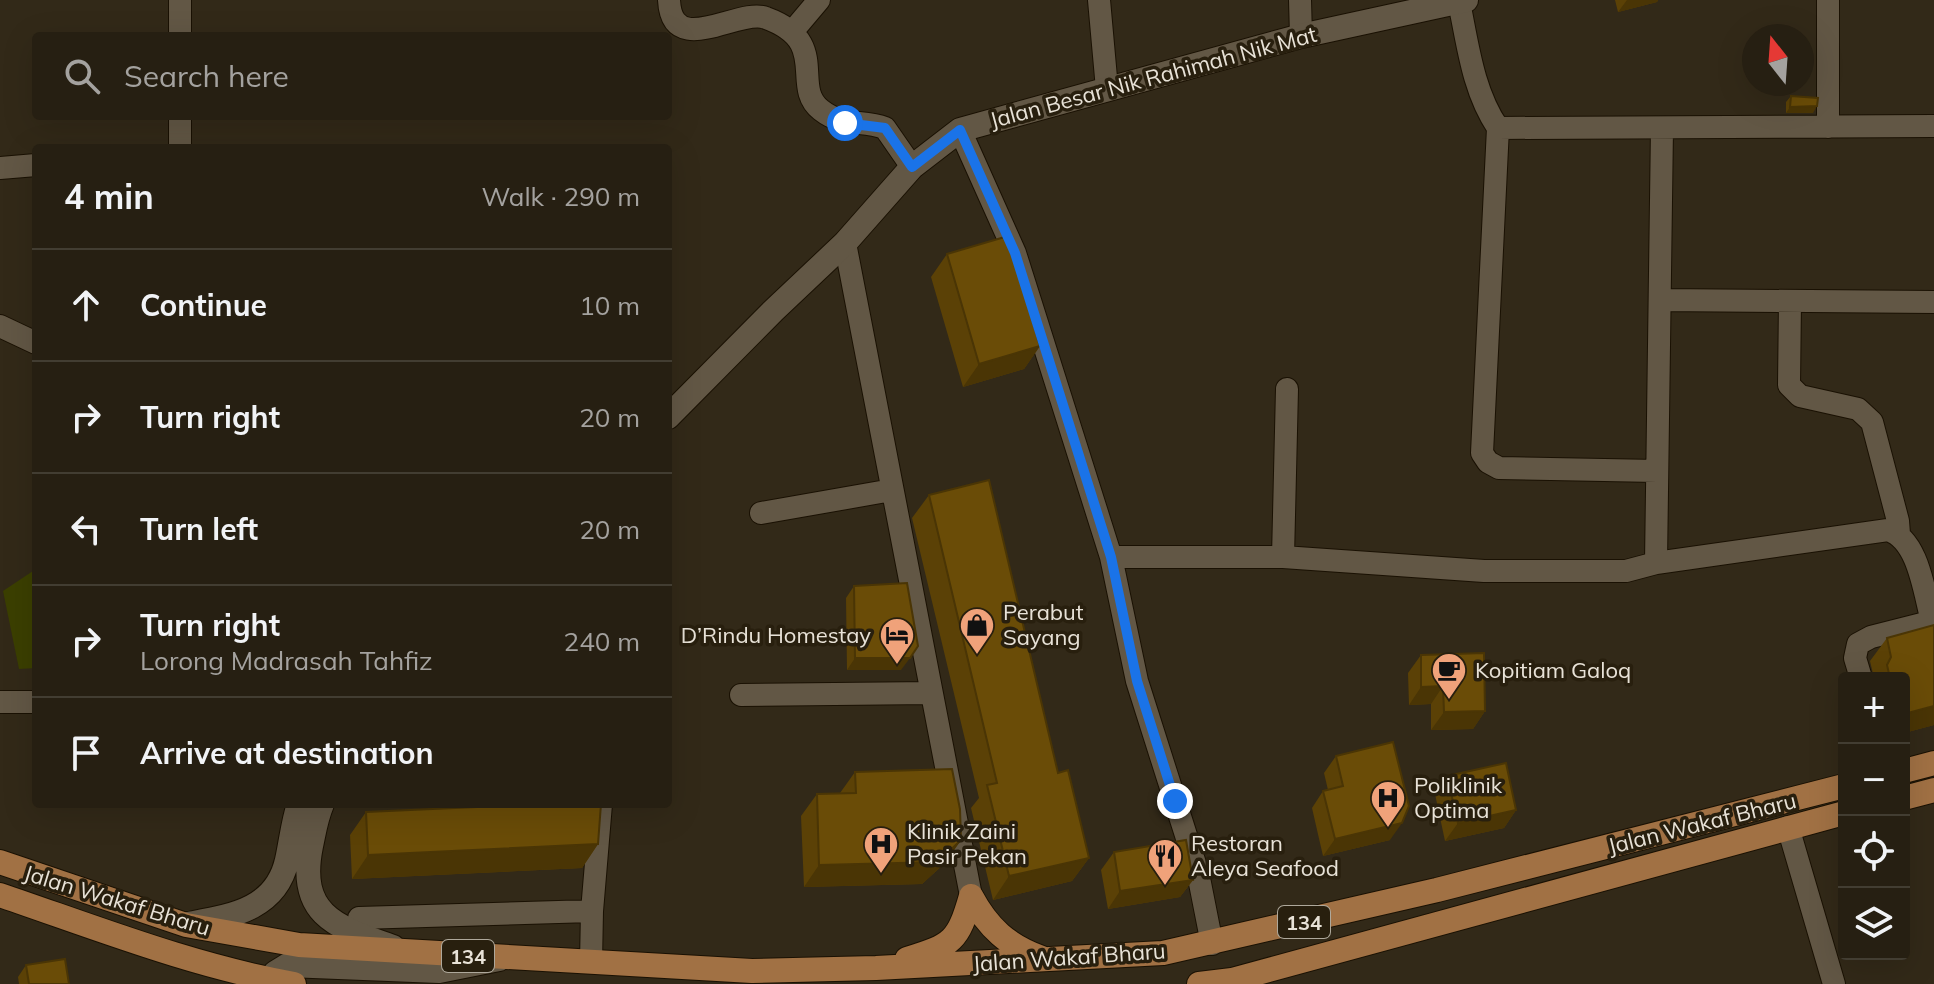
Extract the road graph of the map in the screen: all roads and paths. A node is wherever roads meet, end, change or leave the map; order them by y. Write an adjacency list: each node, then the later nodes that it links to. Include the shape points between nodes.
1 (180, 0): 8 (street)
2 (669, 0): 9 (street, via 674,18 688,28 758,16)
3 (819, 0): 9 (street)
4 (1099, 0): 11 (street)
5 (1300, 0): 10 (street)
6 (1828, 0): 14 (street)
7 (1462, 1): 10 (street, Jalan Besar Nik Rahimah Nik Mat); 15 (street, via 1476,85)
8 (180, 32)
9 (792, 32): 20 (street, via 803,43 816,106 838,121 885,128)
10 (1301, 36): 11 (street, Jalan Besar Nik Rahimah Nik Mat)
11 (1107, 89): 17 (street, Jalan Besar Nik Rahimah Nik Mat)
12 (180, 120): 18 (street)
13 (1934, 126): 14 (street)
14 (1828, 127): 16 (street)
15 (1498, 128): 16 (street); 30 (street, via 1482,453 1499,468)
16 (1662, 128): 23 (street)
17 (960, 130): 20 (street, Jalan Besar Nik Rahimah Nik Mat); 34 (street, via 1015,253)
18 (180, 144)
19 (32, 165): 21 (street)
20 (912, 167): 22 (street, Jalan Besar Nik Rahimah Nik Mat)
21 (0, 168)
22 (845, 243): 29 (street, Jalan Besar Nik Rahimah Nik Mat); 31 (street)
23 (1660, 300): 24 (street); 30 (street)
24 (1790, 301): 25 (street); 33 (street, via 1789,385 1800,396 1858,409 1872,422)
25 (1934, 302)
26 (0, 326): 27 (street)
27 (32, 341)
28 (1287, 389): 35 (street)
29 (672, 413)
30 (1657, 471): 36 (street)
31 (892, 490): 32 (street); 39 (street)
32 (761, 513)
33 (1899, 534): 36 (street, via 1877,531); 37 (street, via 1911,552)
34 (1111, 557): 35 (street); 59 (street, via 1137,681 1198,873)
35 (1283, 557): 36 (street, via 1484,571 1626,571)
36 (1656, 563)
37 (1933, 621): 38 (street, via 1858,644)
38 (1859, 672)
39 (931, 693): 40 (street); 55 (street)
40 (741, 695)
41 (0, 702): 42 (street)
42 (32, 702)
43 (1934, 763): 44 (main road)
44 (1910, 769)
45 (1838, 788): 59 (main road, Jalan Wakaf Bharu / 134)
46 (1934, 790): 47 (main road)
47 (1910, 796)
48 (298, 808): 58 (street, via 287,864 268,898 252,909)
49 (321, 808): 60 (street, via 307,866 311,898 331,921 350,932)
50 (601, 808): 56 (street)
51 (1838, 814): 52 (main road, Jalan Wakaf Bharu / 134)
52 (1788, 827): 66 (main road, Jalan Wakaf Bharu / 134); 70 (street)
53 (0, 862): 58 (main road, Jalan Wakaf Bharu / 134)
54 (0, 895): 64 (main road)
55 (971, 896): 62 (main road, via 1000,937); 65 (main road, via 962,928 950,941)
56 (592, 911): 57 (street); 63 (street)
57 (359, 918)
58 (186, 925): 60 (main road, Jalan Wakaf Bharu / 134, via 299,945)
59 (1212, 944): 62 (main road, Jalan Wakaf Bharu / 134, via 1163,953)
60 (404, 951): 61 (main road, Jalan Wakaf Bharu / 134)
61 (505, 958): 63 (main road, Jalan Wakaf Bharu / 134); 67 (street, via 439,971 296,964 281,968)
62 (1046, 960): 65 (main road, Jalan Wakaf Bharu / 134)
63 (591, 962): 65 (main road, Jalan Wakaf Bharu / 134, via 752,971)
64 (206, 963): 67 (main road); 68 (main road)
65 (876, 968)
66 (1233, 982): 69 (main road, Jalan Wakaf Bharu / 134)
67 (278, 983)
68 (230, 984)
69 (1199, 984)
70 (1834, 984)

